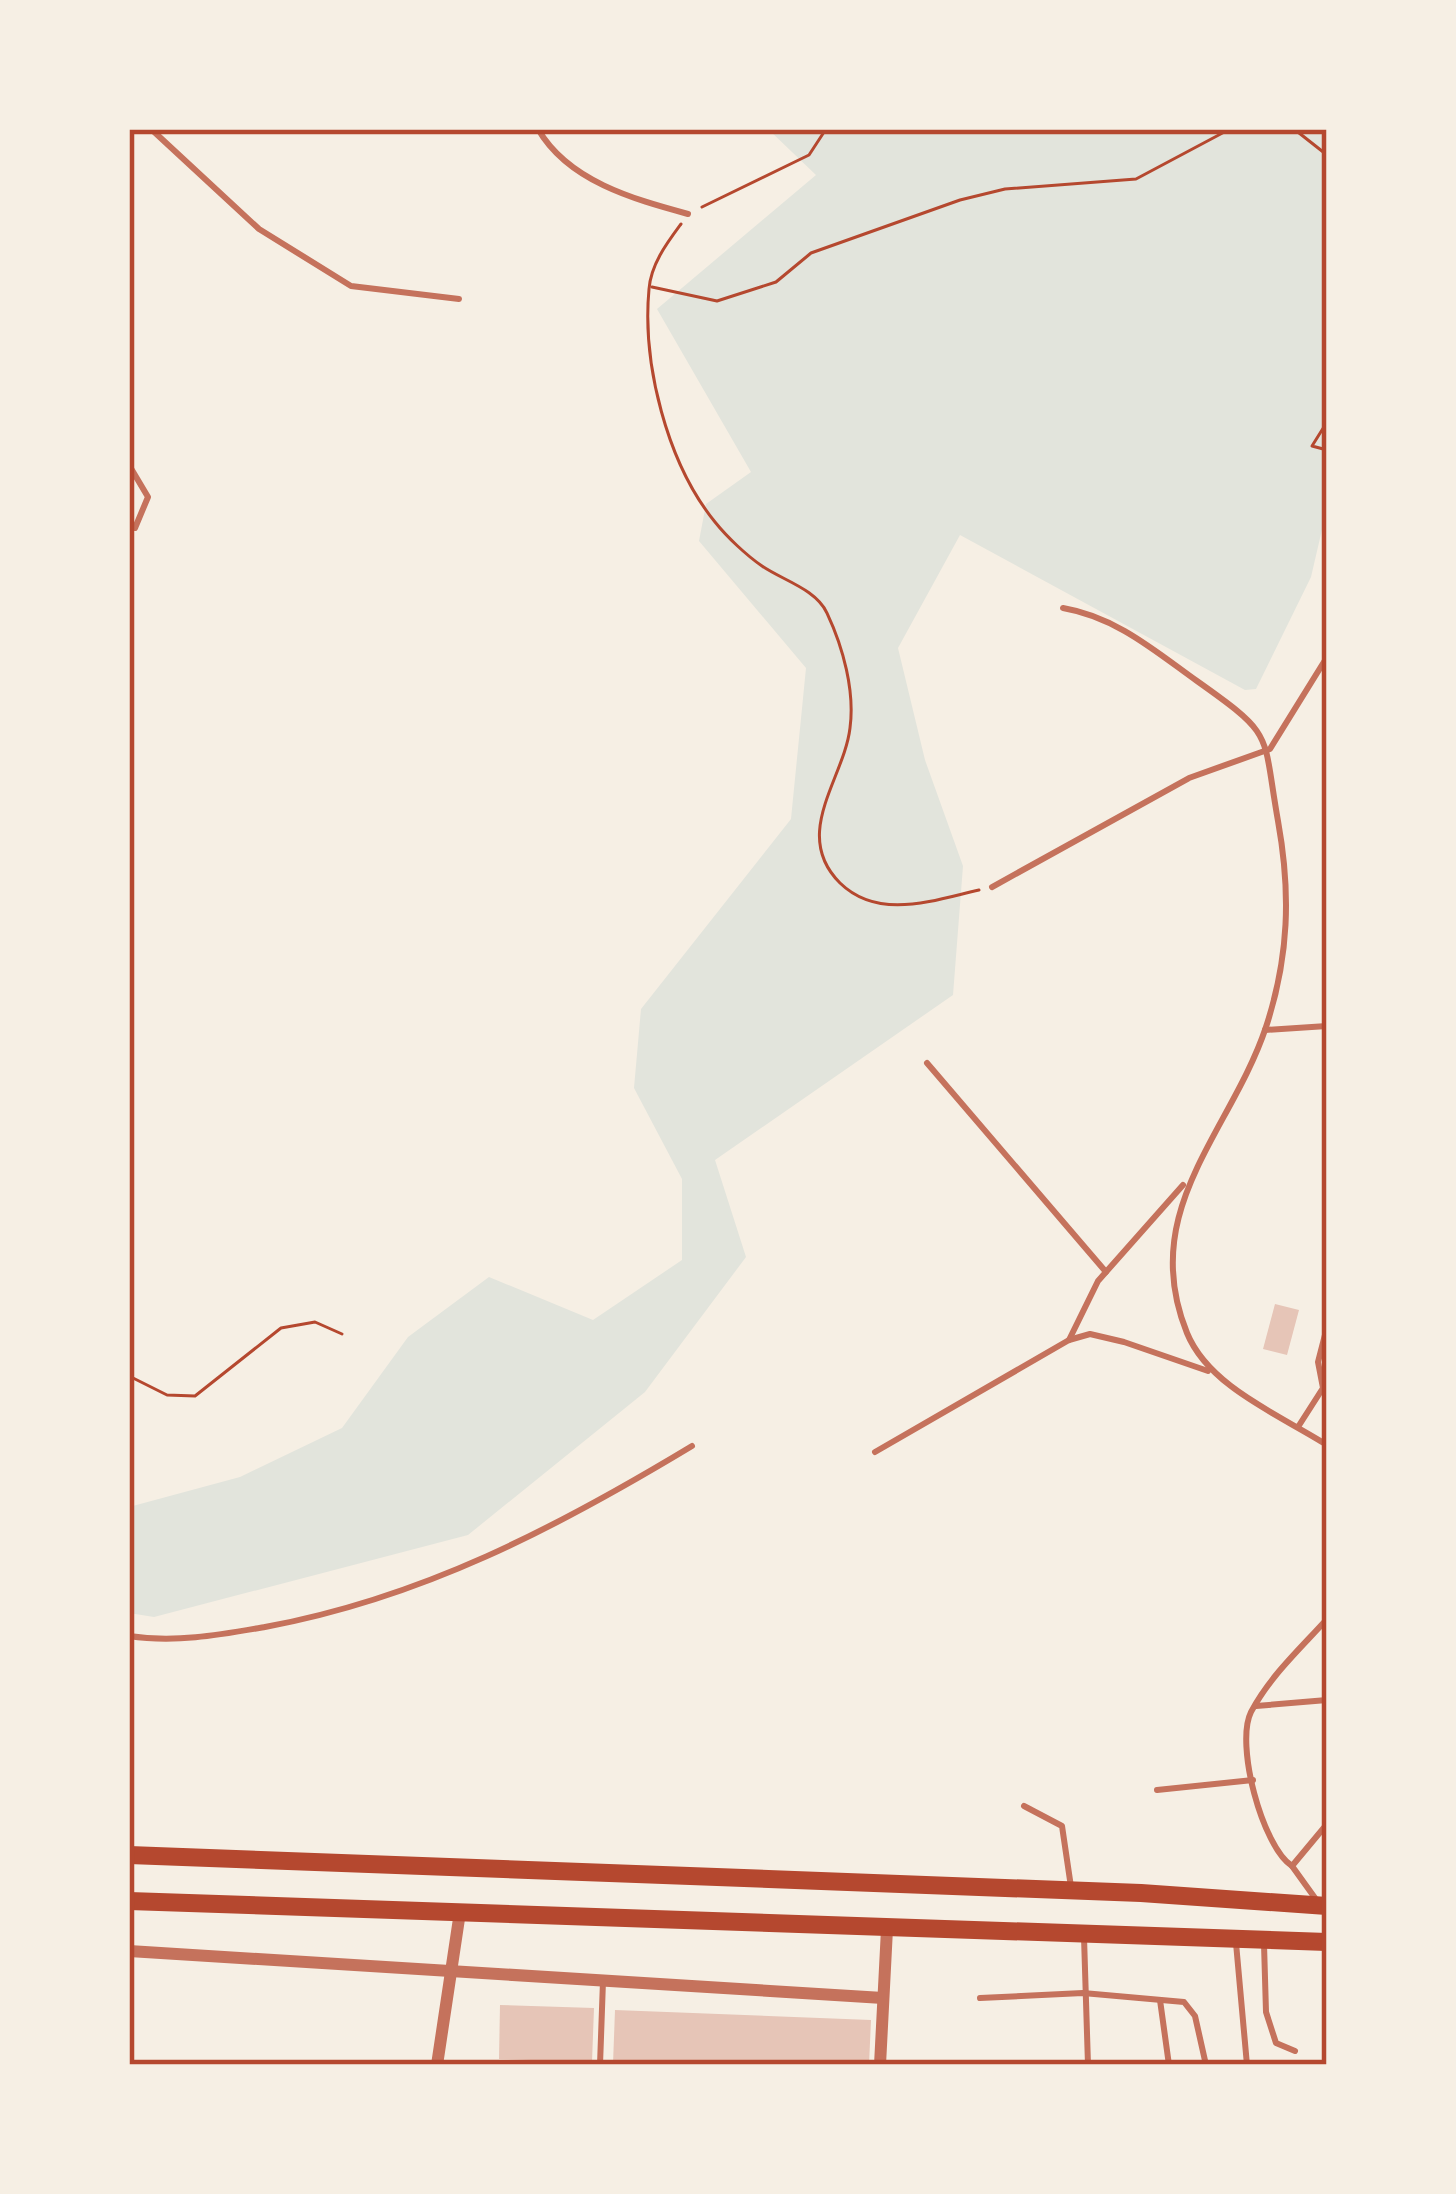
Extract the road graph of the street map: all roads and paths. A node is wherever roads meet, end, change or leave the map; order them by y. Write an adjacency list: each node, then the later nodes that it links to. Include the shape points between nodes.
1 (151, 129): 9 (lane, via 259,229 351,286)
2 (538, 129): 7 (lane, via 551,152 601,184)
3 (826, 129): 7 (path, via 809,155)
4 (1230, 129): 8 (path, via 1136,178 960,200 812,253 776,282 717,301)
5 (1294, 129): 6 (path)
6 (1327, 154)
7 (688, 214): 8 (path, via 661,250)
8 (649, 286): 17 (path, via 660,396 677,458 715,522 761,566 825,607 851,695 850,730 819,822 839,882 890,905 916,906)
9 (459, 299)
10 (1327, 422): 11 (path, via 1312,446)
11 (1327, 450)
12 (129, 465): 13 (lane, via 148,497)
13 (135, 528)
14 (1063, 608): 16 (lane, via 1128,632 1243,714)
15 (1327, 657): 16 (lane)
16 (1270, 749): 17 (lane, via 1189,778); 19 (lane, via 1288,932)
17 (992, 887)
18 (1327, 1026): 19 (lane)
19 (1265, 1030): 21 (lane)
20 (928, 1063): 22 (lane)
21 (1186, 1183): 22 (lane); 26 (lane, via 1177,1294 1189,1337)
22 (1106, 1272): 25 (lane)
23 (1327, 1327): 28 (lane, via 1318,1362 1322,1388)
24 (341, 1334): 27 (path, via 315,1322 281,1328 195,1396 167,1395)
25 (1069, 1340): 26 (lane, via 1090,1334); 31 (lane)
26 (1212, 1372): 28 (lane)
27 (129, 1376)
28 (1298, 1426): 29 (lane)
29 (1327, 1445)
30 (692, 1446): 33 (lane, via 523,1541 416,1589 219,1635)
31 (874, 1452)
32 (1327, 1618): 35 (lane)
33 (129, 1636)
34 (1327, 1700): 35 (lane)
35 (1256, 1706): 36 (lane, via 1247,1732)
36 (1253, 1780): 37 (lane); 41 (lane, via 1264,1832)
37 (1157, 1790)
38 (1024, 1806): 42 (lane, via 1062,1826)
39 (1327, 1824): 41 (lane)
40 (129, 1855): 42 (main road)
41 (1292, 1866): 44 (lane)
42 (1071, 1891): 44 (main road)
43 (129, 1901): 45 (main road)
44 (1324, 1906)
45 (460, 1912): 46 (main road); 52 (street)
46 (887, 1929): 47 (main road); 55 (street)
47 (1084, 1936): 48 (main road); 54 (lane)
48 (1236, 1940): 49 (main road); 65 (lane)
49 (1264, 1941): 50 (main road); 58 (lane, via 1265,2012 1276,2043)
50 (1327, 1942)
51 (129, 1951): 52 (street)
52 (452, 1970): 53 (street); 59 (street)
53 (603, 1981): 55 (street); 60 (lane)
54 (1083, 1993): 56 (lane); 57 (lane); 62 (lane)
55 (883, 1998): 61 (street)
56 (980, 1998)
57 (1160, 2000): 63 (lane); 64 (lane, via 1184,2002 1195,2016)
58 (1295, 2051)
59 (437, 2065)
60 (600, 2065)
61 (880, 2065)
62 (1088, 2065)
63 (1168, 2065)
64 (1206, 2065)
65 (1247, 2065)

